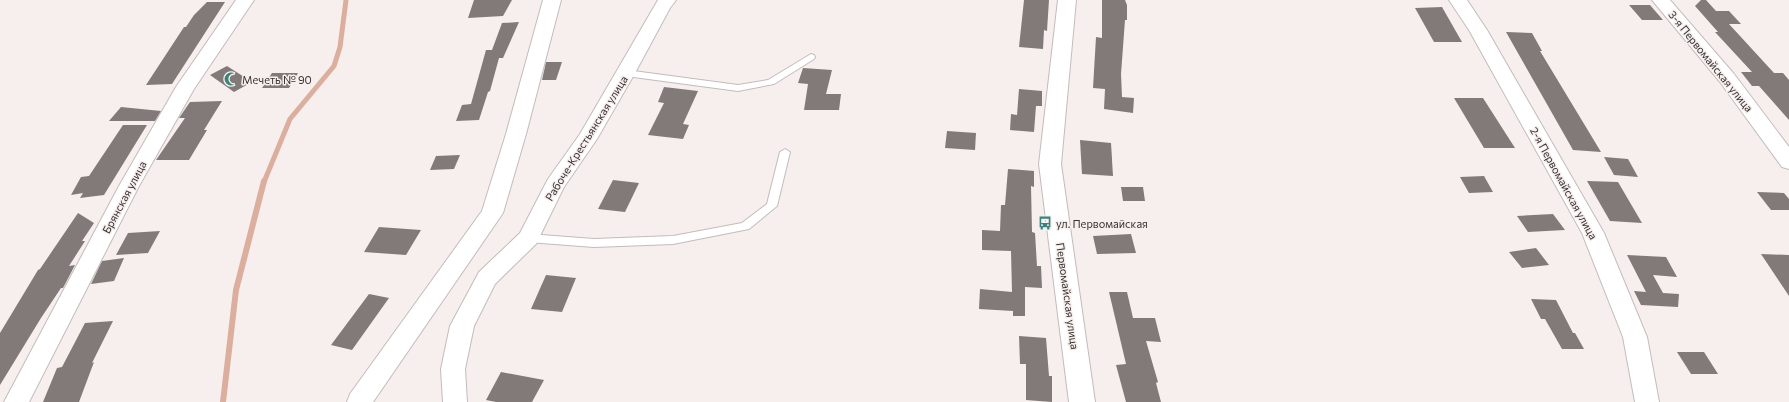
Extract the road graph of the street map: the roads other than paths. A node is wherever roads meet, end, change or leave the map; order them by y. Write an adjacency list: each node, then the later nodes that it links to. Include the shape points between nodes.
1 (245, 0): 12 (street, Брянская улица, via 185,87 132,180)
2 (552, 0): 13 (street, via 492,213)
3 (667, 0): 8 (street, Рабоче-Крестьянская улица)
4 (1067, 0): 15 (street, Первомайская улица, via 1050,164)
5 (1458, 0): 16 (street, 2-я Первомайская улица, via 1478,30 1593,233 1635,337)
6 (1661, 0): 10 (street, 3-я Первомайская улица, via 1727,78)
7 (811, 57): 8 (lane, via 771,82 738,88)
8 (626, 73): 11 (street, Рабоче-Крестьянская улица, via 587,139 555,184)
9 (785, 152): 11 (lane, via 772,206 745,226 673,240 594,243)
10 (1789, 162)
11 (528, 238): 14 (street, Рабоче-Крестьянская улица, via 488,278 462,326 454,369)
12 (16, 402)
13 (358, 402)
14 (455, 402)
15 (1082, 402)
16 (1647, 402)

